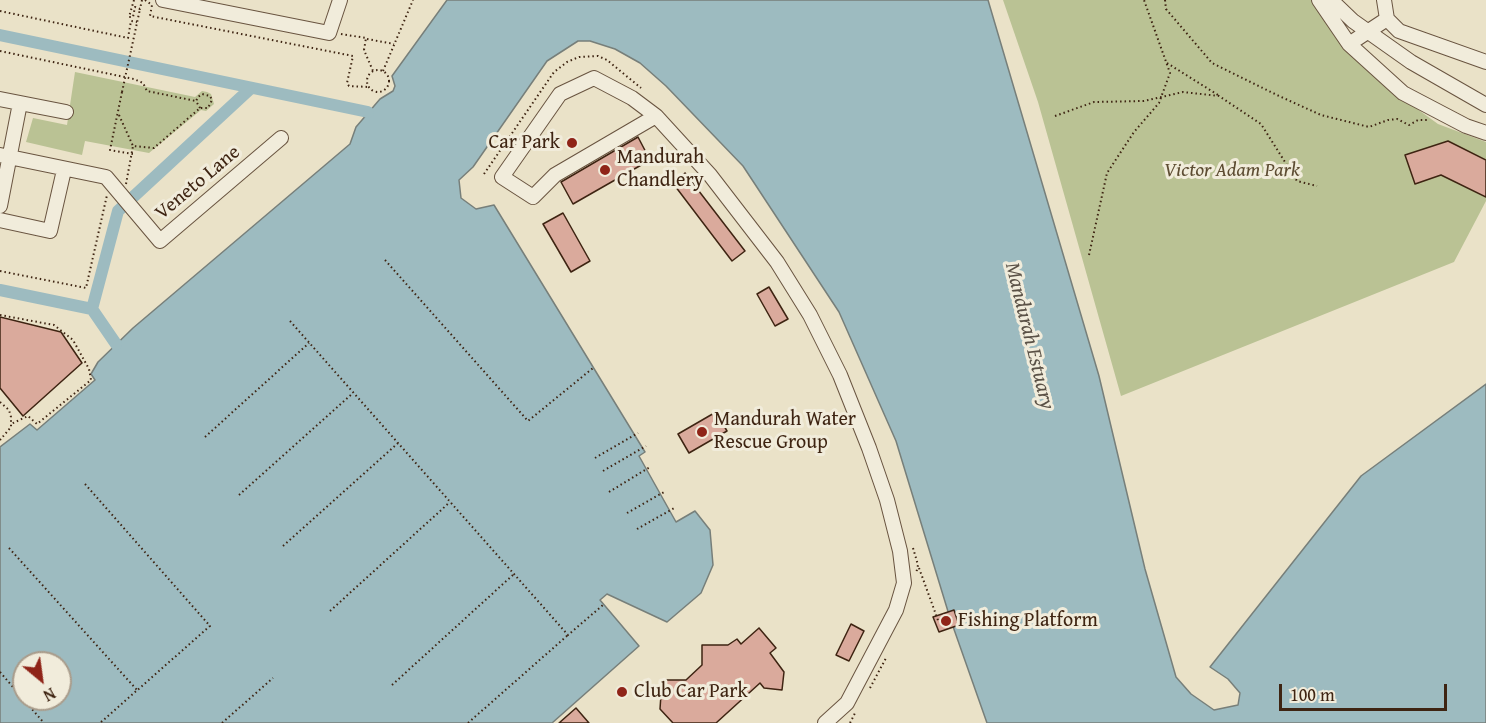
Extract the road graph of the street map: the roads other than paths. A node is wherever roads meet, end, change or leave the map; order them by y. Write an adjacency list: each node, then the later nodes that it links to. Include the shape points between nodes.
1 (163, 0): 2 (street, via 329,33)
2 (340, 0)
3 (1319, 0): 8 (street)
4 (1331, 0): 7 (street)
5 (1384, 0): 6 (street)
6 (1387, 20): 7 (street); 9 (street, via 1399,31)
7 (1368, 30): 8 (street); 12 (street, via 1411,62)
8 (1349, 44): 15 (street, via 1403,93)
9 (1486, 62)
10 (0, 99): 11 (street)
11 (20, 102): 13 (street); 17 (street)
12 (1486, 105)
13 (66, 112)
14 (656, 116): 14 (street, via 594,78 560,94 502,177 533,197 555,175); 21 (street, via 710,175 777,262 810,315 840,375 887,500 903,566 902,596 847,703)
15 (1486, 133)
16 (281, 138): 18 (street, Veneto Lane, via 160,241 106,177)
17 (5, 156): 18 (street, Veneto Lane); 19 (street)
18 (64, 170): 20 (street, via 50,231)
19 (0, 206)
20 (0, 220)
21 (825, 723)

